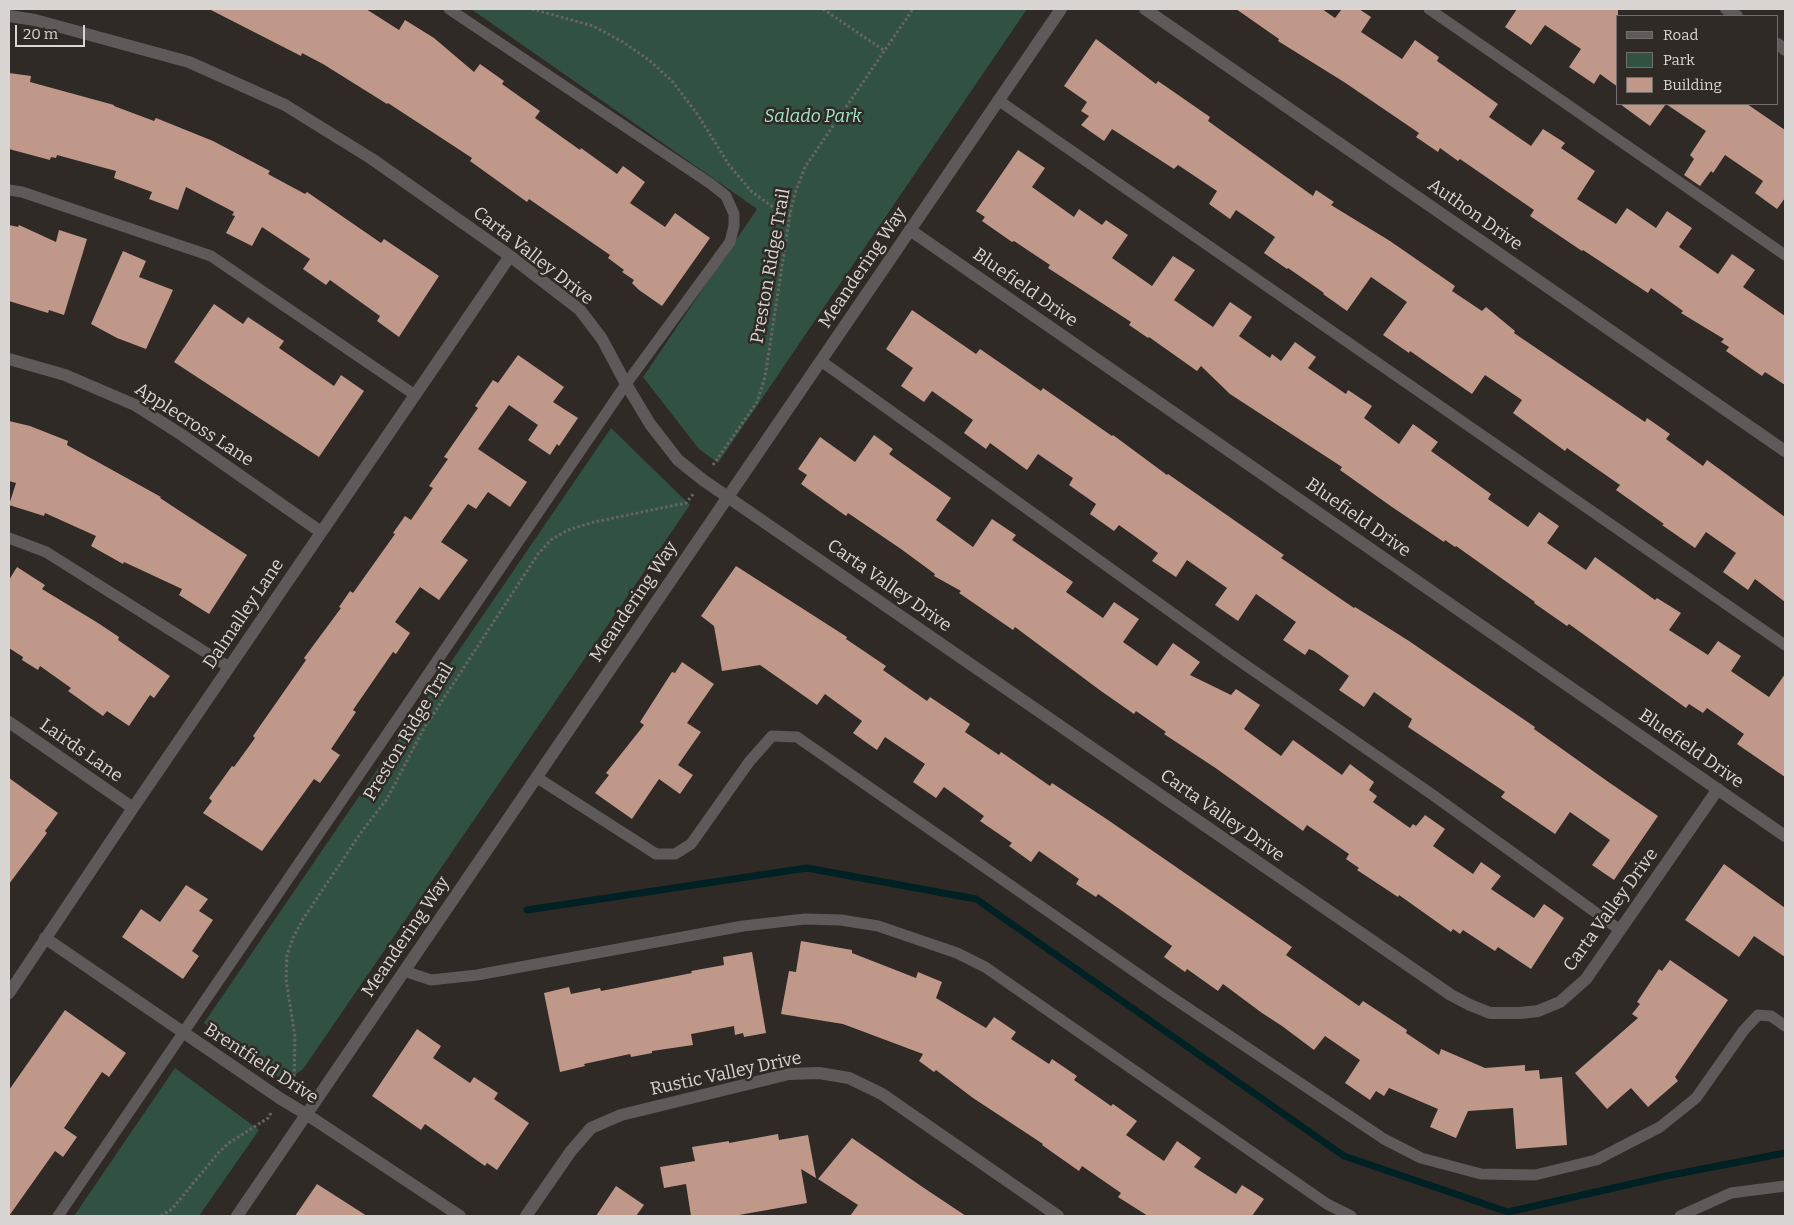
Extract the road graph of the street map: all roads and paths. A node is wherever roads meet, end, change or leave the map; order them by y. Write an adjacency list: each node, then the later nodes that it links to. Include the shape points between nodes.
1 (449, 9): 19 (lane, via 726,196 734,214 730,242)
2 (532, 9): 13 (path, via 594,26 649,60 672,81 729,165 752,192)
3 (823, 9): 10 (path)
4 (913, 9): 10 (path, Preston Ridge Trail)
5 (1061, 9): 11 (street, Meandering Way)
6 (1145, 9): 21 (street, Authon Drive)
7 (1429, 9): 15 (lane)
8 (36, 14): 9 (street, Carta Valley Drive); 16 (street, Carta Valley Drive, via 188,62 285,105 372,159)
9 (9, 16)
10 (885, 51): 13 (path, Preston Ridge Trail, via 805,167)
11 (998, 100): 14 (street, Meandering Way); 27 (lane)
12 (9, 190): 20 (lane, via 211,256)
13 (790, 214): 22 (path, Preston Ridge Trail, via 765,377 757,402)
14 (910, 230): 18 (street, Meandering Way); 31 (street, Bluefield Drive)
15 (1785, 255)
16 (510, 256): 19 (street, Carta Valley Drive, via 580,310 602,339); 20 (street, Dalmalley Lane)
17 (9, 359): 25 (street, Applecross Lane, via 65,375 135,405)
18 (821, 361): 23 (street, Meandering Way); 34 (lane)
19 (626, 384): 23 (street, Carta Valley Drive, via 650,424 678,460); 39 (lane)
20 (415, 395): 25 (street, Dalmalley Lane)
21 (1785, 451)
22 (718, 458)
23 (728, 496): 30 (street, Meandering Way); 34 (street, Carta Valley Drive, via 1451,995 1470,1005 1490,1013 1520,1013 1538,1011 1560,1002 1586,979)
24 (686, 503): 40 (path, Preston Ridge Trail, via 568,530 551,540 538,554 423,730 387,799 362,831 293,938 287,955 286,979 295,1037)
25 (321, 532): 28 (street, Dalmalley Lane)
26 (9, 538): 28 (lane, via 46,552)
27 (1785, 645)
28 (229, 667): 32 (street, Dalmalley Lane)
29 (9, 722): 32 (street, Lairds Lane)
30 (536, 777): 36 (street, Meandering Way); 38 (lane, via 656,854 675,854 692,844 749,762 772,736 797,737 1384,1139 1421,1158 1482,1174 1536,1175 1596,1160 1660,1127 1696,1098 1758,1015 1771,1016)
31 (1718, 789): 33 (street, Bluefield Drive); 34 (street, Carta Valley Drive)
32 (133, 808): 35 (street, Dalmalley Lane)
33 (1785, 836)
34 (1620, 930)
35 (45, 938): 37 (street, Dalmalley Lane); 39 (street, Brentfield Drive)
36 (404, 971): 41 (street, Meandering Way); 50 (lane, via 431,980 477,975 742,926 841,920 878,926 985,966 1327,1204)
37 (9, 993)
38 (1785, 1026)
39 (183, 1032): 41 (street, Brentfield Drive); 44 (lane)
40 (294, 1080)
41 (306, 1114): 46 (street, Meandering Way); 47 (street, Brentfield Drive)
42 (268, 1118): 45 (path, via 219,1152 172,1209)
43 (1785, 1186): 51 (lane, via 1731,1193)
44 (58, 1216)
45 (161, 1216)
46 (237, 1216)
47 (460, 1216)
48 (526, 1216): 49 (street, Rustic Valley Drive, via 571,1151 592,1128 621,1115 789,1074 819,1073 849,1078 882,1094)
49 (1058, 1216)
50 (1351, 1216)
51 (1680, 1216)

